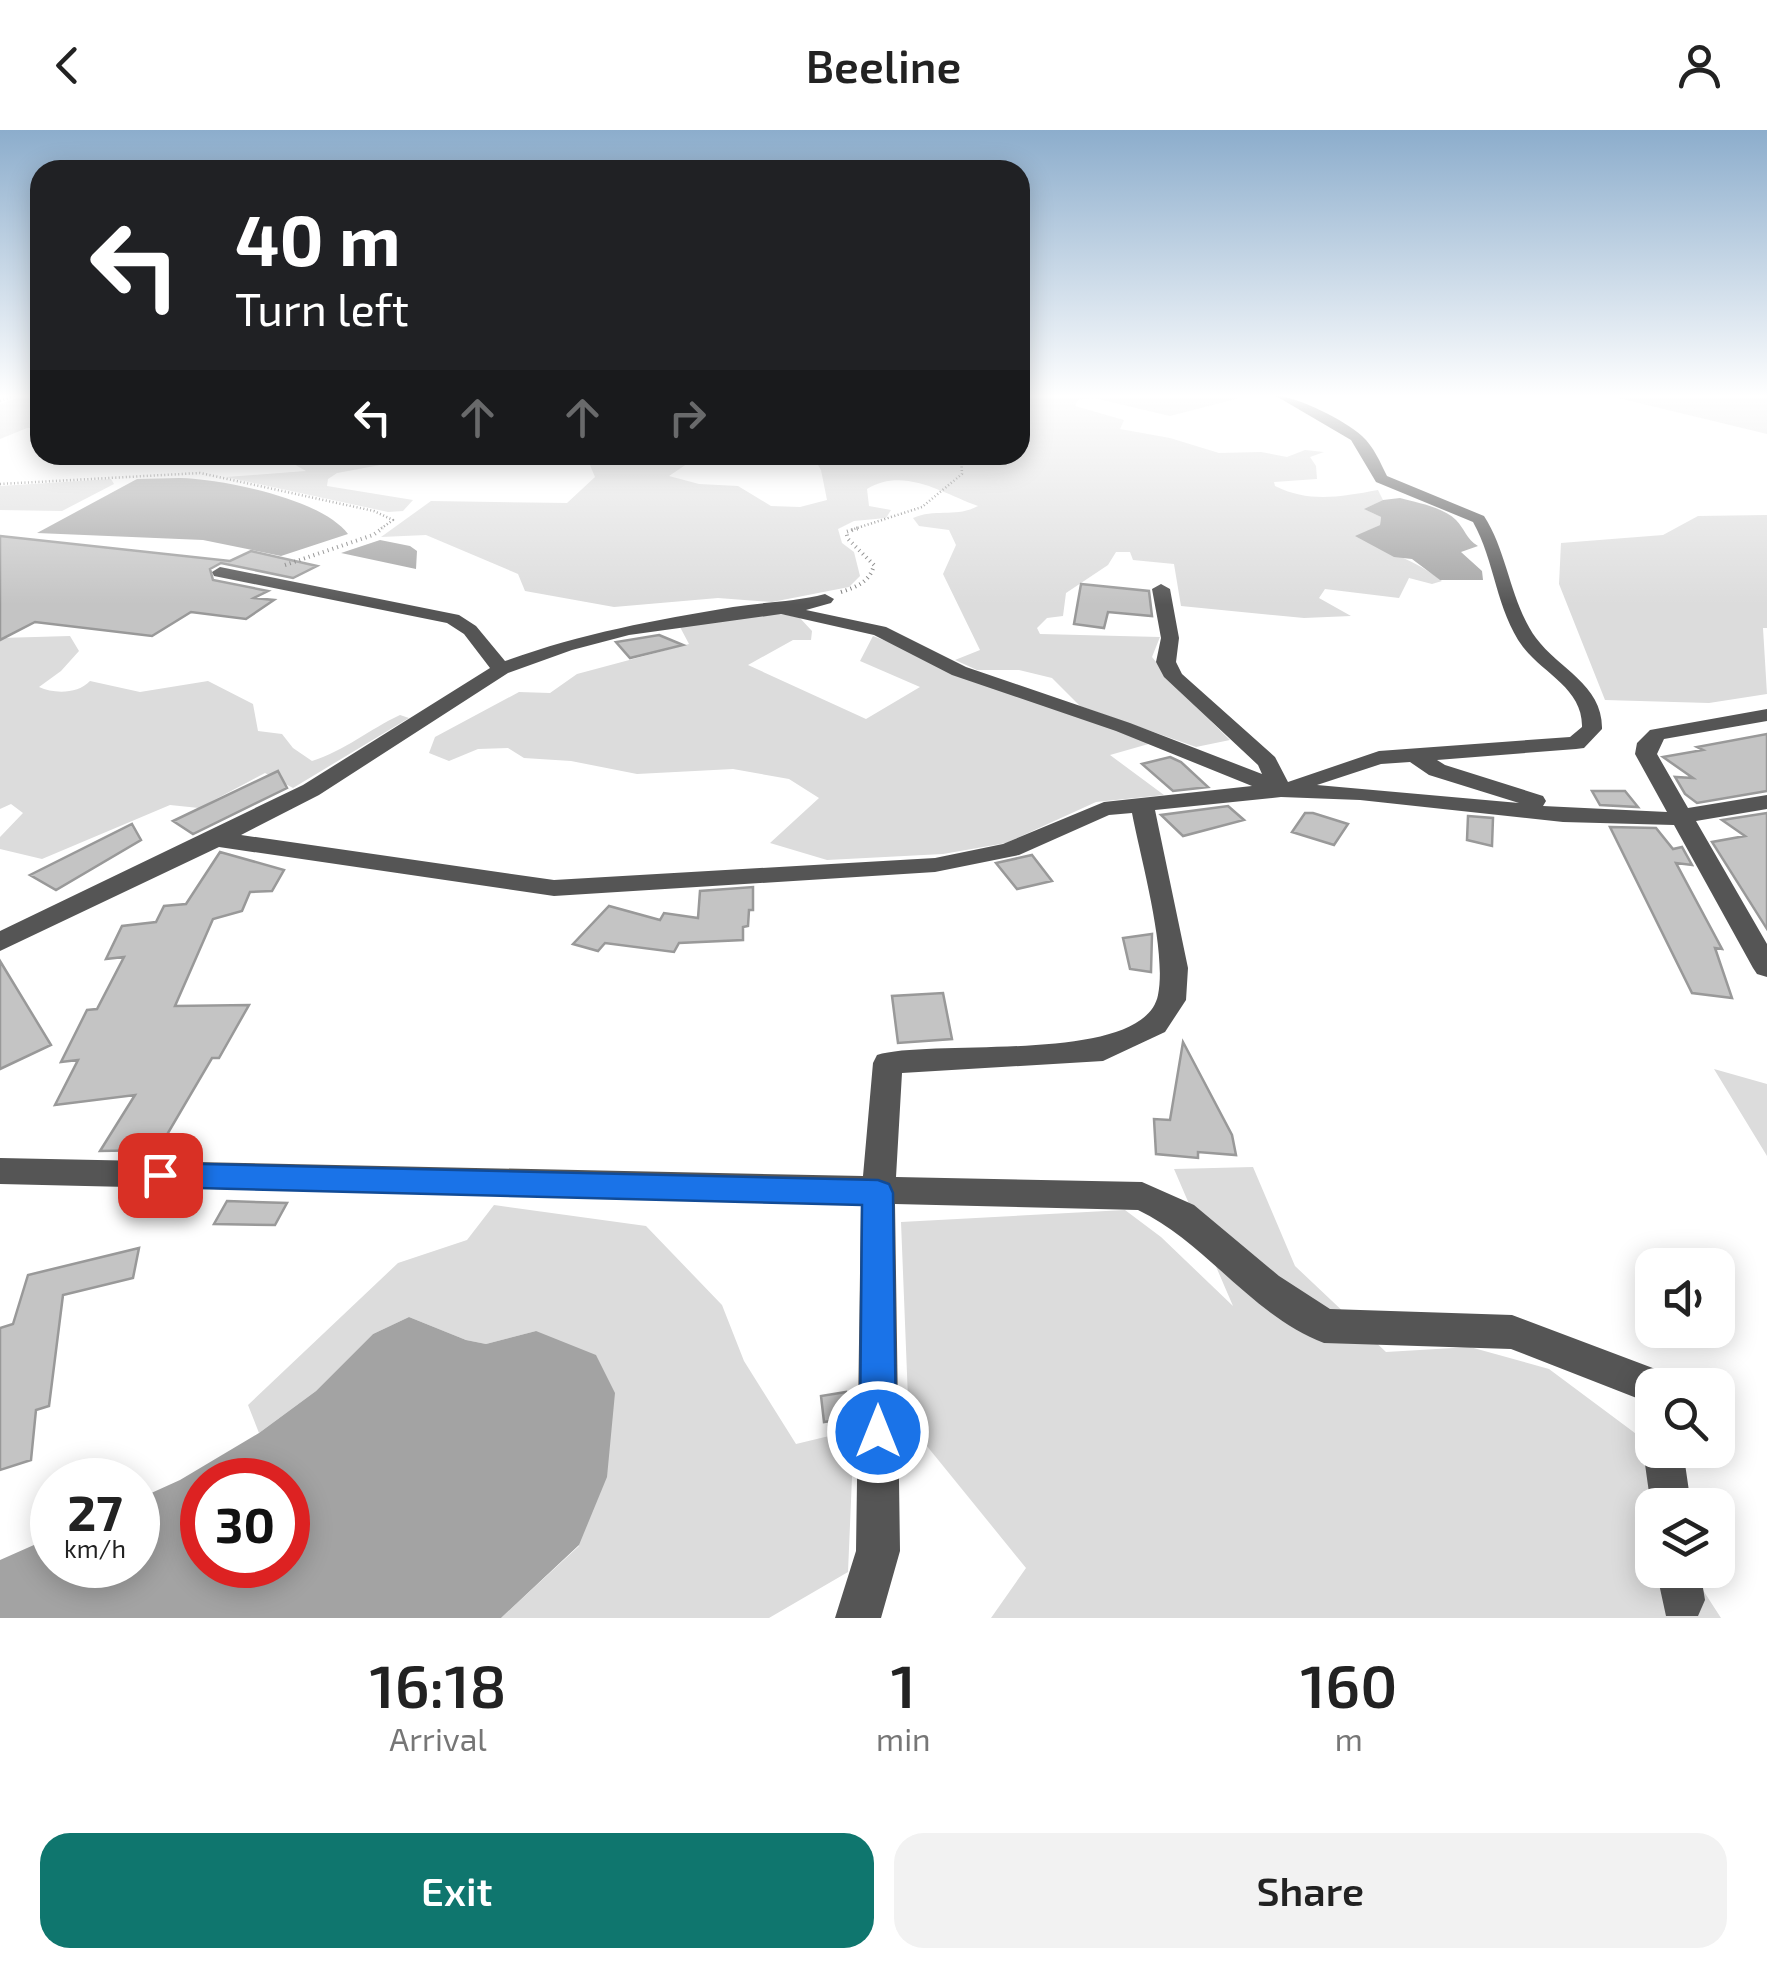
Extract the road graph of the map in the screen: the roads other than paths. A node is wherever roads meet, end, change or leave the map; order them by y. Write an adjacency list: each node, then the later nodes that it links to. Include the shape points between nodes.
1 (1375, 465): 8 (street, via 1380,478 1479,519 1526,638 1594,714 1592,729 1576,743)
2 (220, 572): 6 (street, via 453,619)
3 (1161, 589): 9 (street, via 1170,638 1166,662 1174,677 1267,762)
4 (825, 598): 5 (street)
5 (783, 610): 6 (street, via 628,630); 9 (street, via 880,631 959,671 1123,726)
6 (501, 669): 14 (street, via 311,790)
7 (1767, 715): 13 (street, via 1657,734 1648,743 1646,754)
8 (1414, 755): 9 (street, via 1364,762); 12 (street)
9 (1280, 790): 11 (street); 12 (street)
10 (1767, 802): 13 (street)
11 (1142, 804): 14 (street, via 1104,810 1010,850 936,865 554,888); 19 (street, via 1174,968 1172,1000 1155,1025 1103,1050 888,1064)
12 (1563, 815): 13 (street)
13 (1680, 818): 15 (street)
14 (216, 839): 16 (street)
15 (1756, 925): 17 (street)
16 (0, 942)
17 (1767, 968)
18 (0, 1171): 19 (street)
19 (878, 1193): 20 (street, via 1142,1196 1182,1214 1266,1287 1324,1326 1512,1332); 21 (street, via 878,1551)
20 (1635, 1379)
21 (858, 1618)

